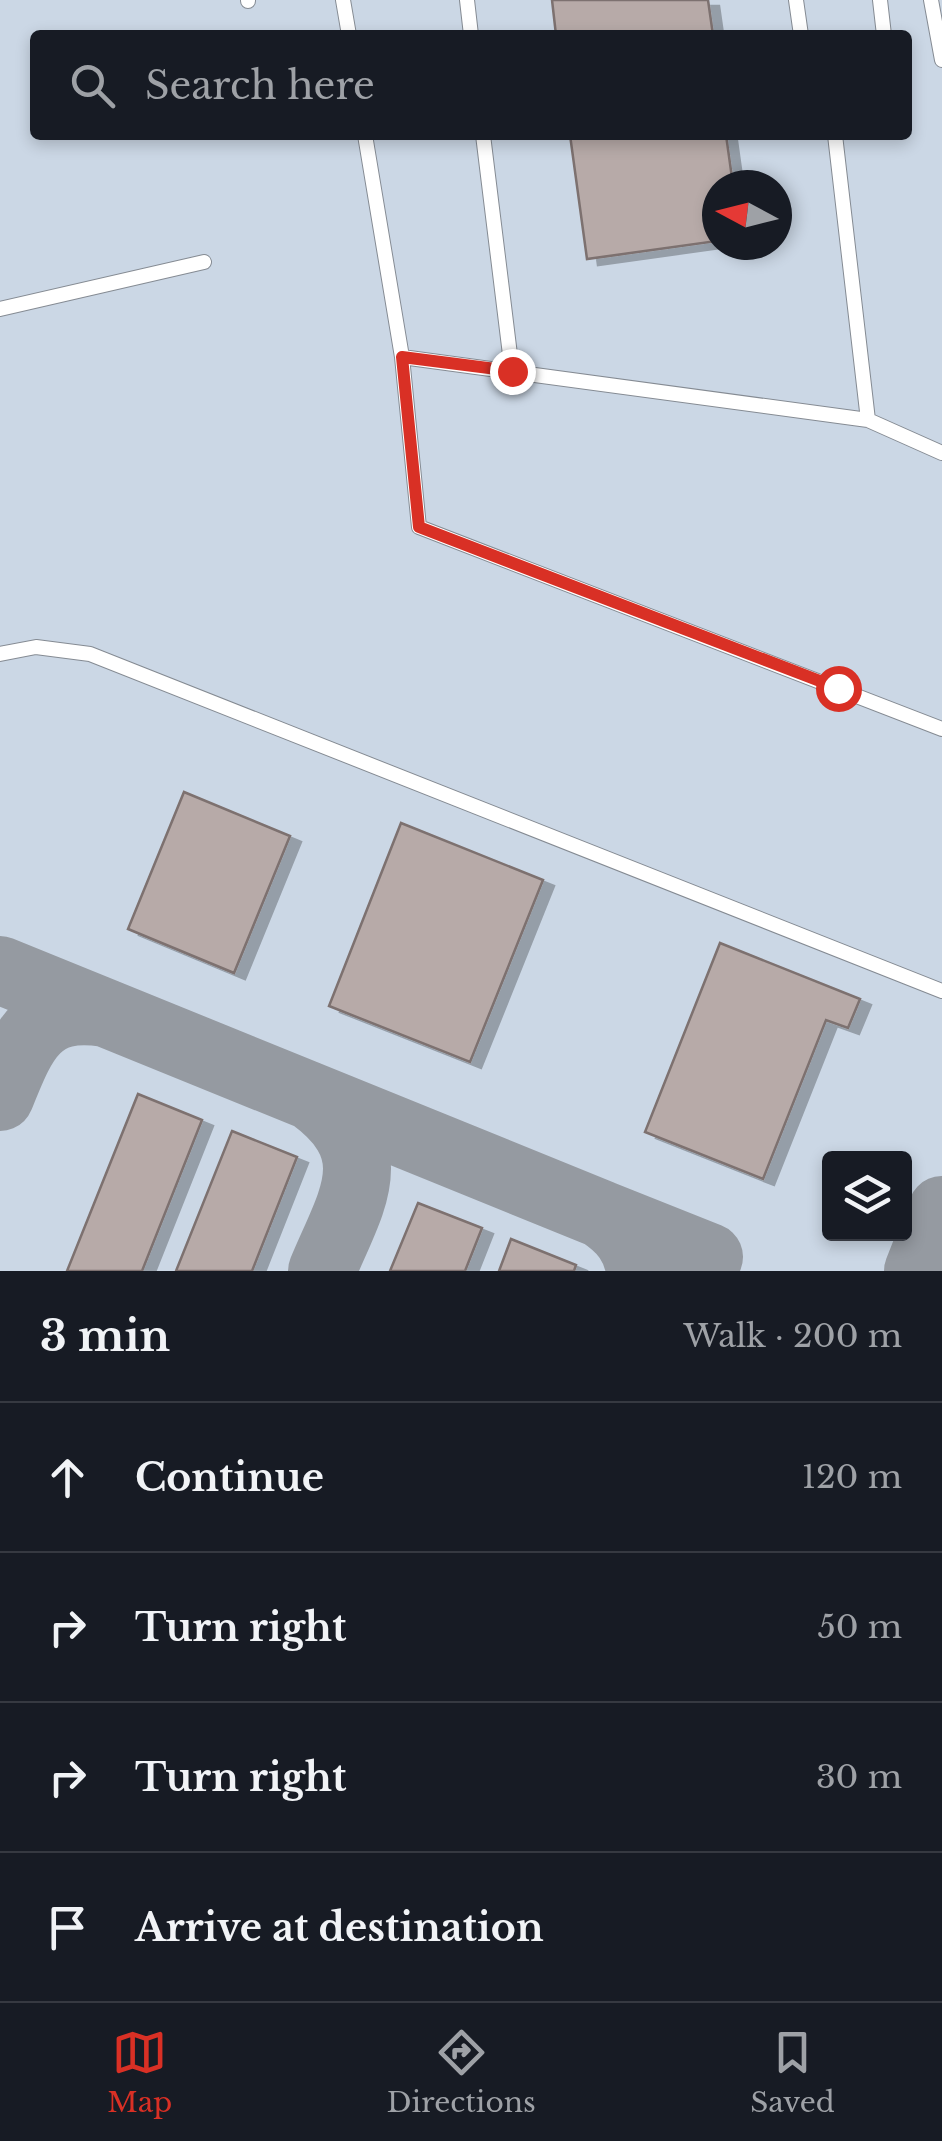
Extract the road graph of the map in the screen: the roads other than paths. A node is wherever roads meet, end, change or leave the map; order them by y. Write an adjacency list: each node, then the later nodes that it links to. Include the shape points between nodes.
1 (343, 0): 6 (lane)
2 (466, 0): 7 (lane)
3 (796, 0): 8 (lane)
4 (880, 0): 9 (lane)
5 (931, 0): 10 (lane)
6 (347, 30)
7 (470, 30)
8 (800, 30)
9 (883, 30)
10 (942, 60)
11 (366, 140): 16 (lane)
12 (484, 140): 17 (lane)
13 (837, 140): 18 (lane)
14 (204, 262): 15 (lane)
15 (0, 310)
16 (402, 357): 17 (lane); 21 (lane, via 419,527)
17 (512, 371): 18 (lane)
18 (868, 420): 19 (lane)
19 (942, 454)
20 (0, 654): 22 (lane, via 36,648 90,654)
21 (942, 728)
22 (942, 991)

